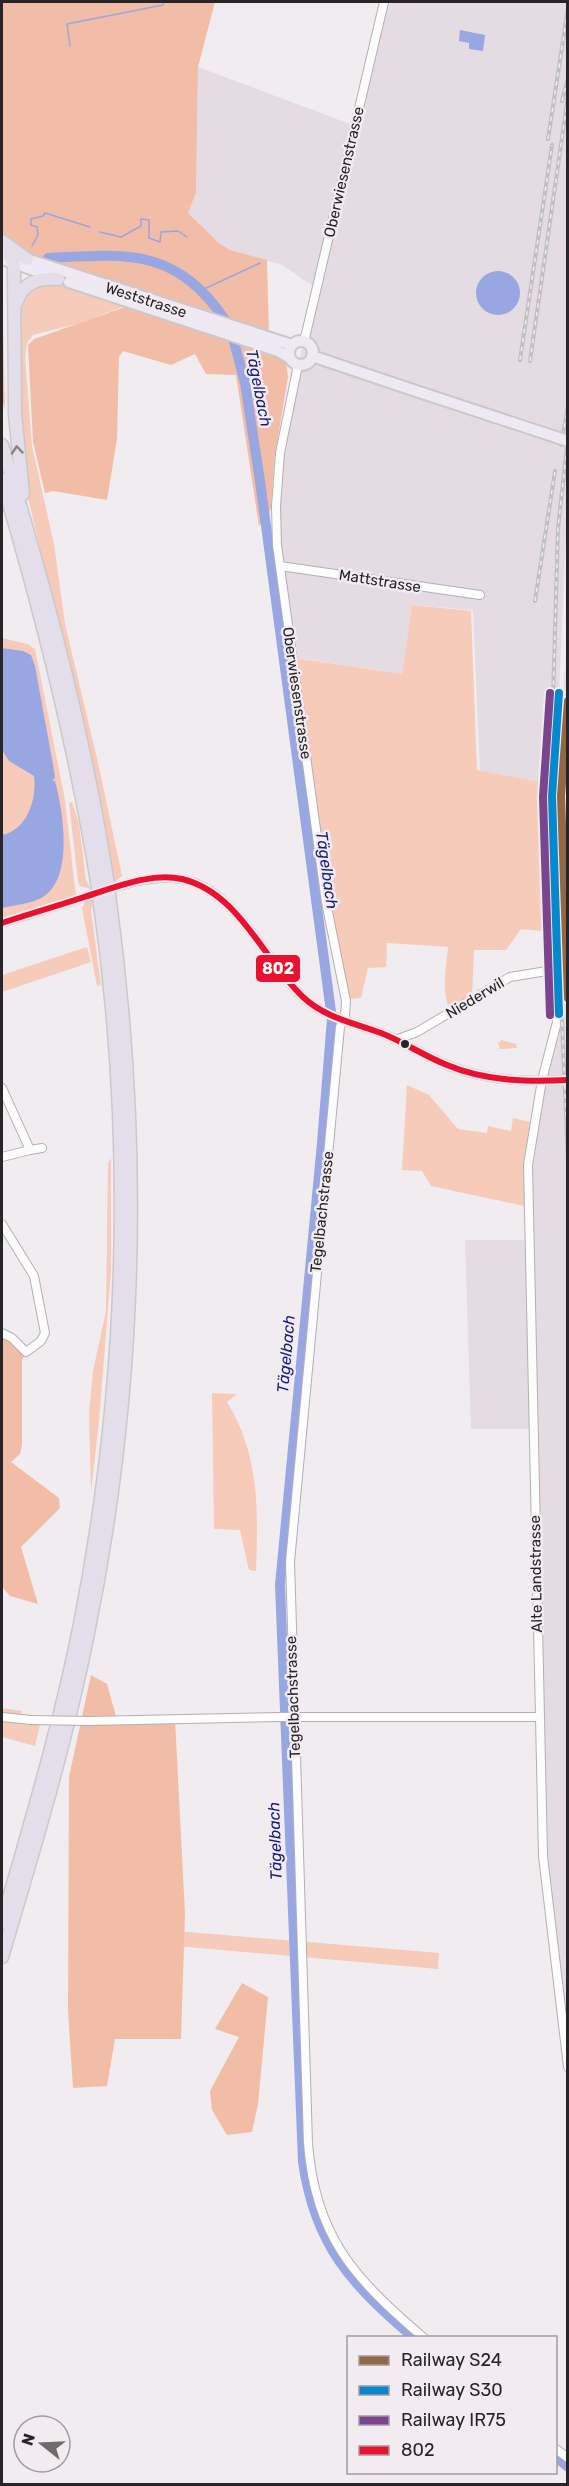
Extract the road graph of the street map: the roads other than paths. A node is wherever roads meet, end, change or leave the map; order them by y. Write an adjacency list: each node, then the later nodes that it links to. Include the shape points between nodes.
1 (384, 2): 8 (street, Oberwiesenstrasse)
2 (2, 241): 4 (highway)
3 (7, 257): 4 (main road, Weststrasse); 5 (main road, Weststrasse); 6 (highway)
4 (27, 259): 7 (main road, Weststrasse)
5 (58, 279): 6 (highway, via 42,278 26,286 18,297); 7 (main road, Weststrasse)
6 (14, 316): 17 (highway, one-way to 6, via 17,447)
7 (231, 332): 9 (main road, Weststrasse); 11 (main road, Weststrasse, via 278,351)
8 (304, 342): 9 (main road); 10 (main road, via 311,347)
9 (292, 345): 11 (main road, via 289,351)
10 (312, 357): 11 (main road, via 307,364); 12 (main road, bridge)
11 (294, 362): 18 (street, Oberwiesenstrasse, via 278,477)
12 (567, 441)
13 (2, 445): 17 (highway)
14 (2, 480): 16 (highway)
15 (2, 488): 16 (highway)
16 (10, 508): 20 (highway, via 69,730)
17 (33, 549): 20 (highway, via 79,729)
18 (280, 566): 19 (street, Mattstrasse); 22 (street, Oberwiesenstrasse, via 323,883 346,1001)
19 (480, 595)
20 (103, 891): 35 (highway, via 120,1142 120,1272 112,1396 99,1508 78,1631 50,1752); 36 (highway, via 124,1028 131,1165 129,1294 121,1414 105,1540 80,1673)
21 (2, 923): 22 (street, via 125,884 182,879 212,892 231,909 297,992 313,1006)
22 (336, 1016): 23 (street); 33 (street, Tegelbachstrasse, via 340,1027 290,1551)
23 (398, 1039): 24 (street, via 467,1072); 24 (street, Niederwil, via 417,1032 510,977 553,970 557,1022)
24 (542, 1080): 25 (street); 34 (street, Alte Landstrasse, via 528,1165)
25 (563, 1080)
26 (2, 1088): 28 (street)
27 (42, 1148): 28 (street)
28 (30, 1150): 29 (street)
29 (2, 1157)
30 (2, 1224): 31 (street, via 34,1276 45,1333 26,1352)
31 (2, 1333)
32 (2, 1717): 33 (street, bridge, via 89,1721)
33 (287, 1717): 34 (street); 38 (street, Tegelbachstrasse, via 312,2181 331,2235 351,2268 374,2295)
34 (539, 1717): 37 (street, Alte Landstrasse, via 543,1856)
35 (2, 1922)
36 (2, 1957)
37 (567, 2067)
38 (422, 2336)

